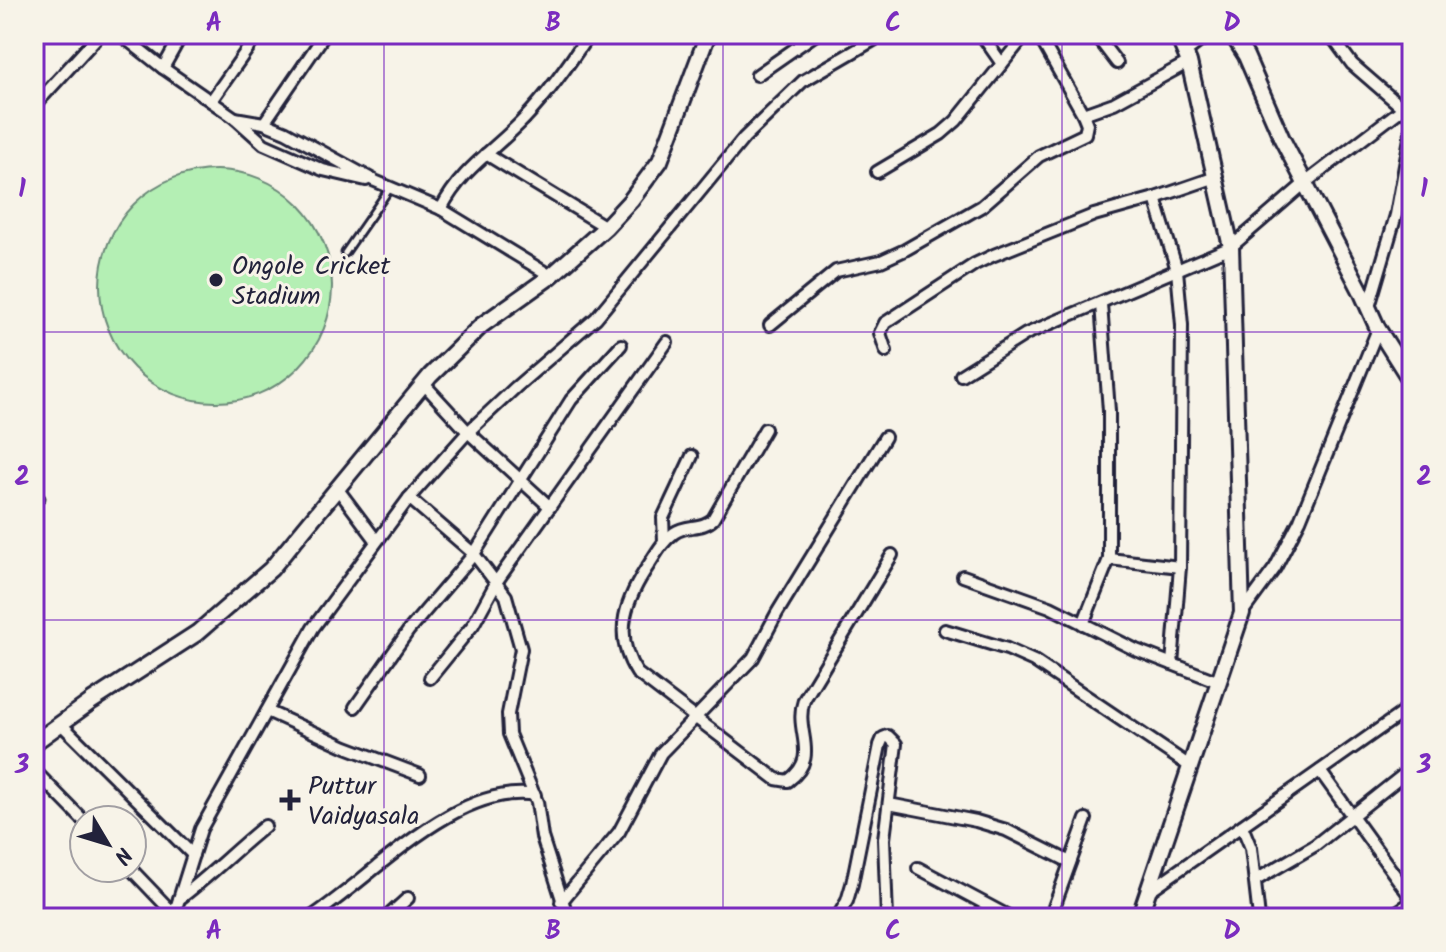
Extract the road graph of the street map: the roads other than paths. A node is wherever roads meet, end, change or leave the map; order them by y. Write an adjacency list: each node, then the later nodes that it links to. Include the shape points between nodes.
1 (100, 34): 24 (street)
2 (120, 34): 21 (street)
3 (182, 34): 21 (street)
4 (258, 34): 23 (street)
5 (325, 34): 29 (street)
6 (589, 34): 31 (street, via 526,118)
7 (708, 34): 39 (street, via 660,161)
8 (816, 34): 22 (street)
9 (884, 34): 55 (street, via 793,90 744,138 596,318)
10 (981, 34): 20 (street)
11 (1026, 34): 20 (street)
12 (1038, 34): 26 (street)
13 (1095, 34): 19 (street)
14 (1177, 34): 18 (street)
15 (1206, 34): 18 (street)
16 (1232, 34): 35 (street)
17 (1330, 34): 25 (street, via 1352,64)
18 (1187, 56): 26 (street, via 1114,103); 33 (street)
19 (1117, 63)
20 (1002, 64): 32 (street, via 941,134)
21 (163, 68): 23 (street)
22 (757, 75)
23 (211, 101): 28 (street)
24 (34, 106)
25 (1402, 109): 27 (street); 35 (street)
26 (1083, 114): 46 (street, via 1085,134 1039,156 982,206 890,257 836,271)
27 (1412, 116)
28 (235, 118): 29 (street); 34 (street, via 279,153 342,176)
29 (264, 123): 34 (street)
30 (1411, 134): 45 (street, via 1396,215)
31 (486, 154): 38 (street, via 460,178); 39 (street)
32 (877, 172)
33 (1216, 177): 37 (street); 40 (street)
34 (375, 181): 36 (street)
35 (1305, 183): 40 (street); 45 (street)
36 (391, 188): 38 (street); 41 (lane)
37 (1155, 198): 42 (street); 50 (street, via 1094,215 975,264 885,323 880,333)
38 (441, 209): 43 (street)
39 (606, 227): 43 (street)
40 (1231, 247): 42 (street); 72 (street)
41 (345, 253)
42 (1177, 270): 44 (street); 69 (street, via 1182,325)
43 (551, 276): 52 (street, via 482,325)
44 (1101, 304): 51 (street, via 1026,334); 68 (street, via 1109,411)
45 (1369, 307): 47 (street)
46 (770, 325)
47 (1378, 329): 53 (street); 72 (street, via 1300,520 1275,568)
48 (667, 342): 63 (street)
49 (621, 345): 58 (street, via 571,400)
50 (886, 351)
51 (961, 375)
52 (423, 383): 55 (street); 59 (street)
53 (1412, 383)
54 (765, 429): 65 (street, via 713,519 676,531)
55 (468, 432): 58 (street); 62 (street)
56 (885, 437): 81 (street, via 753,658)
57 (692, 456): 65 (street, via 663,518)
58 (520, 481): 63 (street); 66 (street)
59 (337, 488): 64 (street); 82 (street, via 271,569 197,633)
60 (34, 492): 61 (lane)
61 (41, 498)
62 (409, 498): 64 (street); 66 (street)
63 (550, 507): 71 (street)
64 (376, 540): 80 (street, via 313,628)
65 (664, 541): 81 (street, via 626,606 629,660 652,686)
66 (474, 554): 71 (street); 79 (street, via 409,630)
67 (892, 555): 81 (street, via 804,700 800,711 806,758 797,775 788,781 776,779)
68 (1109, 559): 69 (street); 73 (street)
69 (1180, 567): 75 (street)
70 (963, 576): 73 (street)
71 (497, 581): 76 (street, via 473,625); 89 (street, via 512,611 521,649 509,734)
72 (1242, 613): 77 (street)
73 (1083, 624): 75 (street)
74 (945, 630): 84 (street, via 1034,661)
75 (1172, 664): 77 (street)
76 (430, 678)
77 (1219, 682): 84 (street)
78 (1412, 706): 87 (street)
79 (355, 707)
80 (267, 711): 88 (street); 96 (street, via 201,829)
81 (696, 716): 105 (street, via 661,753 619,832)
82 (60, 723): 83 (street); 96 (street)
83 (34, 743)
84 (1191, 767): 101 (street)
85 (1412, 768): 92 (street)
86 (34, 770): 91 (street)
87 (1320, 771): 92 (street); 95 (street)
88 (420, 775)
89 (535, 795): 105 (street); 107 (street, via 489,797 450,815)
90 (889, 804): 97 (street, via 1006,830); 110 (street, via 896,744 888,736 880,745 852,884); 111 (street, via 884,839)
91 (68, 805)
92 (1353, 816): 99 (street); 104 (street)
93 (1086, 819): 97 (street)
94 (265, 826): 103 (street)
95 (1242, 826): 99 (street); 101 (street)
96 (193, 855): 103 (street)
97 (1070, 862): 113 (street)
98 (918, 868): 112 (street)
99 (1256, 880): 115 (street)
100 (145, 884): 106 (street)
101 (1149, 891): 114 (street)
102 (408, 898): 108 (street)
103 (179, 899): 106 (street)
104 (1412, 900): 116 (street)
105 (561, 902): 109 (street)
106 (174, 916)
107 (310, 918)
108 (386, 918)
109 (568, 918)
110 (837, 918)
111 (887, 918)
112 (1012, 918)
113 (1050, 918)
114 (1139, 918)
115 (1259, 918)
116 (1388, 918)

